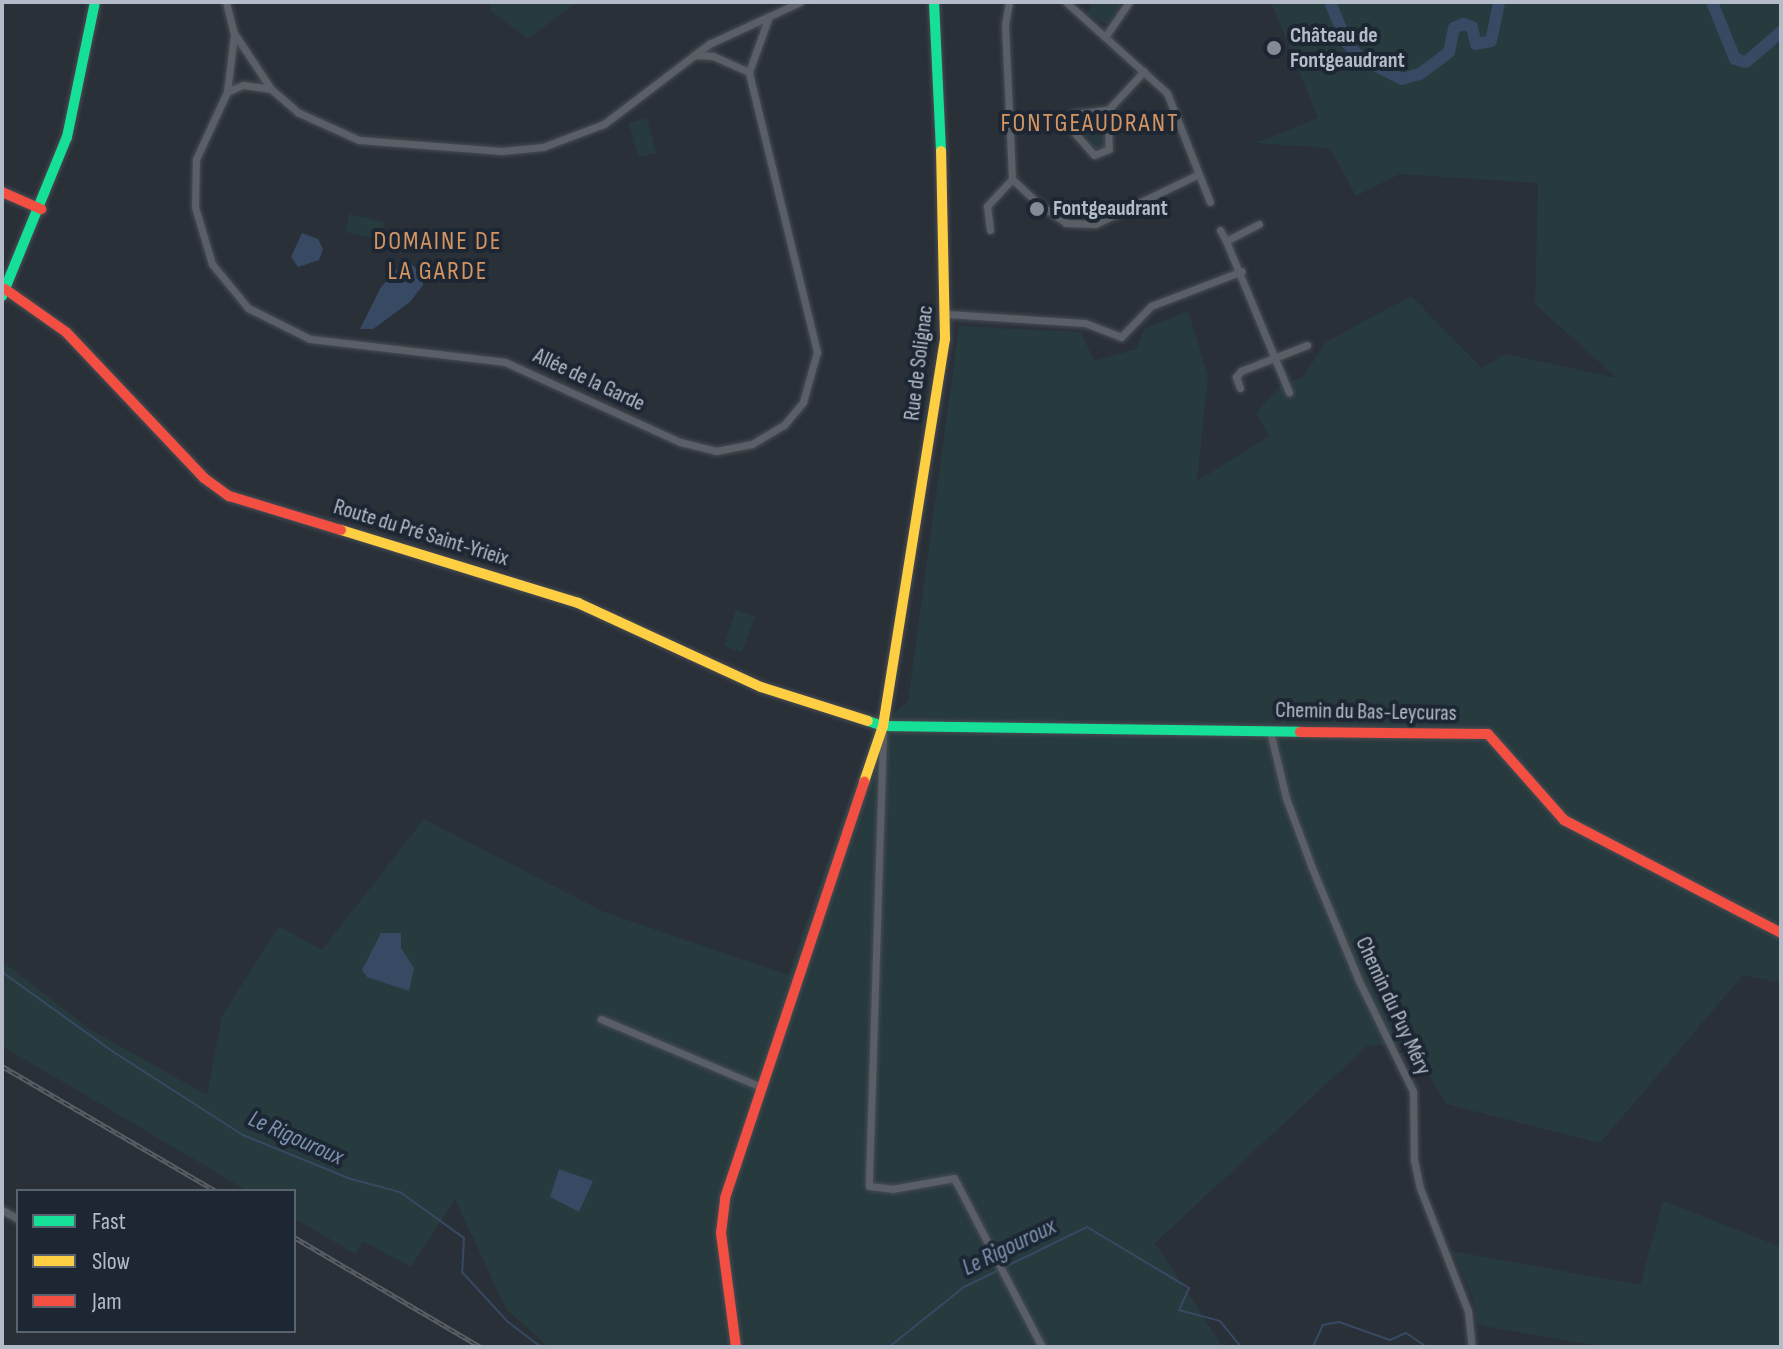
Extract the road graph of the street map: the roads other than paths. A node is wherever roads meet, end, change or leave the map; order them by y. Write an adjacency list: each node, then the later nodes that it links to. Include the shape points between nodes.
1 (95, 2): 21 (street, via 67,137)
2 (226, 2): 9 (street, Allée de la Garde)
3 (800, 2): 8 (street, Allée de la Garde)
4 (934, 2): 28 (street, Rue de Solignac)
5 (1009, 2): 18 (street, via 1005,25)
6 (1066, 2): 10 (street)
7 (1129, 2): 10 (street)
8 (769, 16): 11 (street, Allée de la Garde); 13 (street)
9 (234, 33): 14 (street, Allée de la Garde); 15 (street, Allée de la Garde)
10 (1105, 37): 12 (street)
11 (693, 55): 13 (street, via 713,56); 14 (street, Allée de la Garde, via 604,124 543,147 502,151 359,140 297,112)
12 (1144, 71): 16 (street); 17 (street, via 1167,93)
13 (749, 72): 15 (street, Allée de la Garde, via 817,352 803,402 784,425 752,444 716,451 680,442 505,362 310,339 248,308 212,264 195,207 196,159)
14 (271, 89): 15 (street, via 243,85)
15 (227, 92)
16 (1108, 110): 16 (street, via 1109,149 1094,155 1073,131 1072,115)
17 (1199, 174): 18 (street, via 1087,225 1053,217); 20 (street)
18 (1012, 179): 23 (street, via 987,206)
19 (2, 192): 21 (street)
20 (1210, 202)
21 (41, 209): 27 (street)
22 (1259, 224): 25 (street)
23 (990, 230)
24 (1220, 230): 25 (street)
25 (1226, 241): 26 (street)
26 (1242, 271): 28 (street, via 1151,306 1116,336 1085,323); 30 (street)
27 (4, 293): 33 (street, Route du Pré Saint-Yrieix, via 66,332 204,478 229,496 578,603 761,687)
28 (947, 314): 33 (street, Rue de Solignac)
29 (1307, 345): 30 (street)
30 (1275, 357): 31 (street, via 1241,371 1236,377); 32 (street)
31 (1240, 388)
32 (1289, 392)
33 (883, 726): 34 (street, Chemin du Bas-Leycuras); 37 (street, Rue de Solignac); 39 (street, via 869,1186 892,1189 954,1178)
34 (1270, 731): 35 (street, Chemin du Bas-Leycuras, via 1488,734 1564,820); 40 (street, Chemin du Puy Méry, via 1286,798 1329,909 1413,1091 1420,1188 1468,1311)
35 (1781, 933)
36 (601, 1019): 37 (street)
37 (761, 1087): 38 (street, Rue de Solignac, via 734,1159 721,1233)
38 (736, 1347)
39 (1042, 1347)
40 (1472, 1347)

